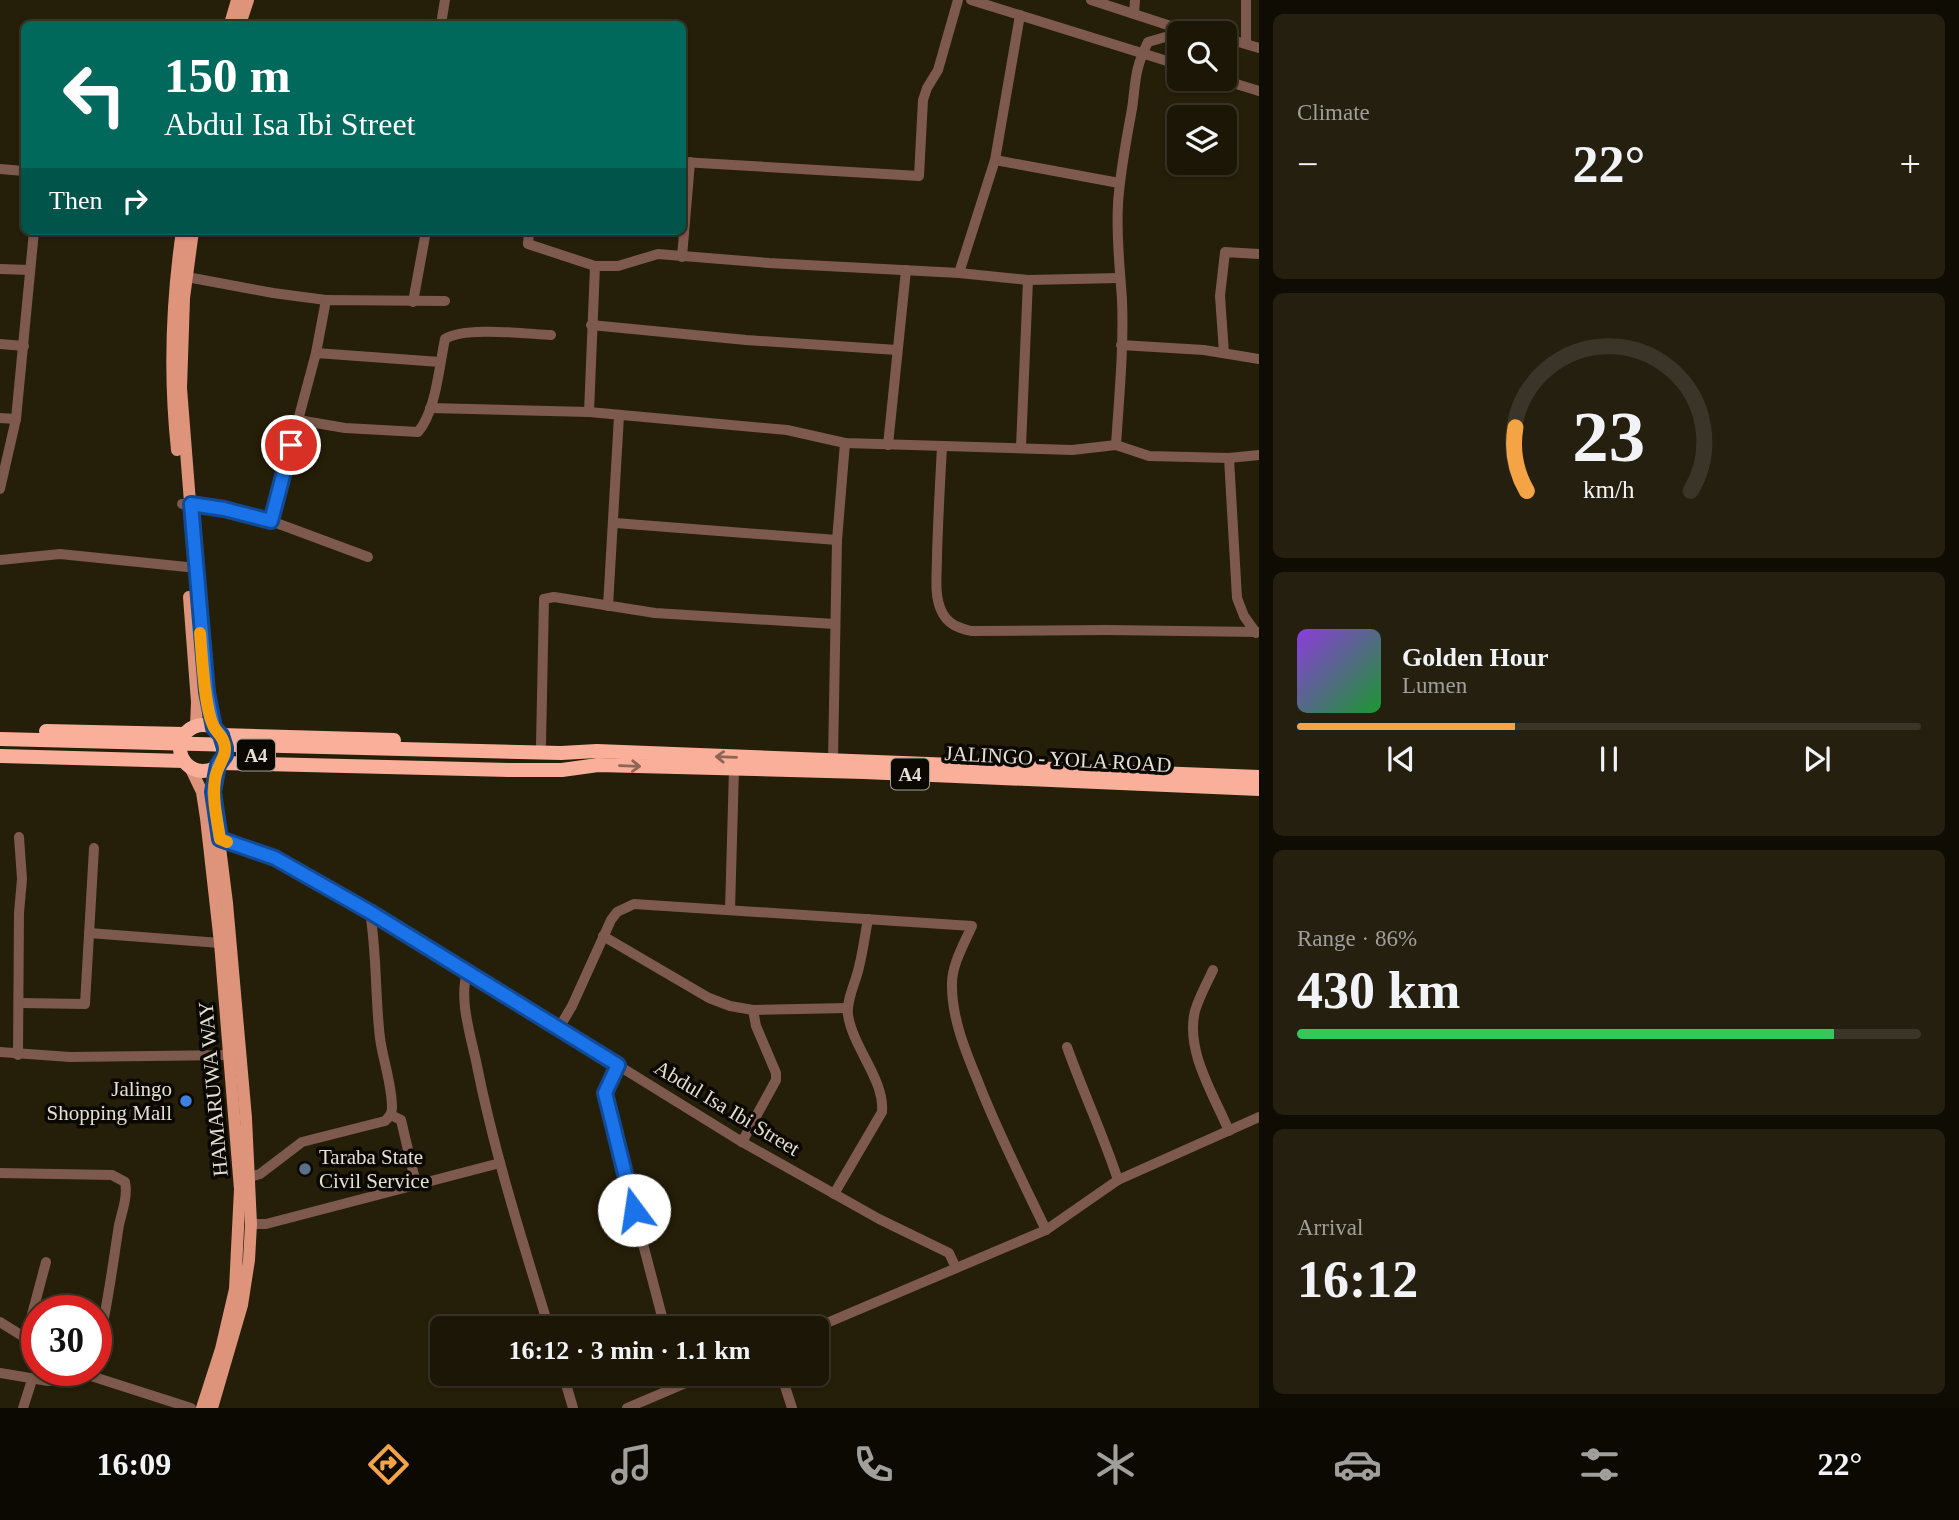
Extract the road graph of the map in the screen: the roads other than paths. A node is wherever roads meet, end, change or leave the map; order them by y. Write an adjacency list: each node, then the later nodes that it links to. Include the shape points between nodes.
1 (237, 0): 11 (main road)
2 (248, 0): 12 (main road)
3 (445, 0): 13 (street)
4 (958, 0): 24 (street, via 938,70 923,100 919,176)
5 (971, 0): 10 (street)
6 (1091, 0): 9 (street)
7 (1135, 0): 9 (street)
8 (1247, 0): 17 (street)
9 (1134, 14): 14 (street)
10 (1020, 15): 19 (street); 23 (street)
11 (231, 21)
12 (241, 21)
13 (442, 21)
14 (1167, 25)
15 (1167, 37): 19 (street, via 1148,42)
16 (1237, 41): 17 (street)
17 (1245, 43): 18 (street)
18 (1259, 48)
19 (1143, 53): 20 (street); 27 (street, via 1134,80)
20 (1167, 61)
21 (1237, 84): 22 (street)
22 (1259, 91)
23 (995, 160): 27 (street); 40 (street)
24 (686, 162)
25 (0, 169): 26 (street)
26 (21, 171)
27 (1119, 183): 42 (street)
28 (34, 235): 38 (street)
29 (181, 235): 71 (main road, via 170,372)
30 (192, 235): 41 (main road)
31 (425, 235): 46 (street)
32 (529, 235): 36 (street, via 528,244)
33 (683, 235): 35 (street)
34 (1259, 254): 54 (street, via 1224,252 1220,296)
35 (682, 257): 36 (street, via 658,254 618,266); 39 (street)
36 (595, 266): 47 (street)
37 (0, 269): 38 (street)
38 (30, 270): 51 (street)
39 (906, 270): 40 (street); 52 (street)
40 (959, 273): 43 (street)
41 (187, 277): 44 (street); 71 (main road, via 181,388)
42 (1119, 278): 43 (street); 50 (street)
43 (1028, 280): 67 (street)
44 (326, 300): 46 (street); 53 (street)
45 (445, 301): 46 (street)
46 (413, 302)
47 (591, 325): 52 (street); 58 (street)
48 (551, 335): 56 (street, via 452,334 445,339)
49 (0, 344): 51 (street)
50 (1121, 345): 54 (street); 65 (street)
51 (24, 346): 61 (street)
52 (897, 350): 64 (street)
53 (316, 353): 56 (street); 62 (street)
54 (1224, 353): 55 (street)
55 (1259, 359)
56 (440, 362): 57 (street)
57 (430, 408): 58 (street); 62 (street, via 418,432)
58 (589, 412): 59 (street)
59 (620, 416): 63 (street, via 787,430); 73 (street)
60 (0, 418): 61 (street)
61 (16, 419): 70 (street)
62 (298, 420): 72 (street)
63 (845, 443): 64 (street); 74 (street)
64 (888, 445): 66 (street)
65 (1116, 445): 67 (street, via 1072,450); 69 (street, via 1149,456)
66 (942, 447): 67 (street); 80 (street, via 936,593 945,618 956,627 971,631)
67 (1021, 447)
68 (1259, 455): 69 (street)
69 (1228, 458): 80 (street, via 1237,598)
70 (0, 489)
71 (187, 504): 72 (street); 77 (main road); 83 (main road, via 202,654)
72 (271, 521): 75 (street)
73 (615, 523): 74 (street); 78 (street)
74 (837, 540): 79 (street)
75 (368, 557)
76 (0, 561): 77 (street, via 60,554)
77 (187, 566): 82 (main road, via 197,702)
78 (608, 606): 79 (street); 85 (street, via 544,599)
79 (835, 624): 90 (street)
80 (1257, 632)
81 (0, 729): 82 (highway, A4)
82 (190, 730): 83 (highway, A4, via 205,725); 91 (highway, via 180,747)
83 (217, 731): 85 (highway, A4); 92 (highway, A4, via 225,748)
84 (0, 738): 88 (highway, A4)
85 (541, 744): 89 (highway, A4, via 577,746)
86 (0, 747): 88 (highway, A4)
87 (0, 756): 91 (highway, A4)
88 (512, 756): 89 (highway, A4)
89 (598, 758): 90 (highway, A4, one-way to 89); 92 (highway, JALINGO - YOLA ROAD / A4, via 562,770); 93 (highway, JALINGO - YOLA ROAD / A4, one-way to 93)
90 (832, 759): 94 (highway, A4)
91 (187, 764): 92 (highway, A4, via 199,770); 104 (main road, HAMARUWA WAY, via 202,792)
92 (219, 764): 97 (main road, via 213,792)
93 (734, 769): 95 (highway, JALINGO - YOLA ROAD / A4); 99 (street)
94 (1259, 777)
95 (1259, 789)
96 (19, 837): 107 (street)
97 (220, 839): 100 (street, Abdul Isa Ibi Street, via 275,858); 122 (main road)
98 (94, 848): 102 (street)
99 (730, 910): 101 (street); 103 (street, via 634,905 617,912)
100 (370, 912): 106 (street, Abdul Isa Ibi Street); 116 (street)
101 (868, 919): 108 (street); 127 (street, via 972,926 951,984 957,1020 995,1126)
102 (89, 933): 104 (street); 107 (street, via 85,1004)
103 (603, 936): 109 (street, via 709,998); 110 (street)
104 (220, 943): 114 (main road, HAMARUWA WAY)
105 (1213, 970): 118 (street, via 1195,1010 1192,1037)
106 (467, 972): 110 (street, Abdul Isa Ibi Street); 120 (street, via 463,986 470,1033)
107 (20, 1003): 113 (street)
108 (848, 1009): 109 (street); 125 (street, via 866,1065 883,1098 882,1112)
109 (753, 1010): 119 (street, via 776,1080)
110 (559, 1028): 115 (street, Abdul Isa Ibi Street)
111 (1067, 1046): 123 (street)
112 (0, 1052): 113 (street)
113 (18, 1055): 114 (street)
114 (230, 1055): 146 (main road, HAMARUWA WAY, via 240,1189 237,1272 226,1330)
115 (618, 1065): 119 (street, Abdul Isa Ibi Street); 133 (street, via 605,1093)
116 (391, 1115): 122 (street, via 385,1121 302,1142); 124 (street, via 401,1120)
117 (1259, 1118): 118 (street)
118 (1229, 1130): 123 (street)
119 (742, 1142): 125 (street, Abdul Isa Ibi Street)
120 (500, 1163): 124 (street); 132 (street)
121 (0, 1173): 131 (street, via 112,1175 125,1182)
122 (250, 1177): 126 (main road)
123 (1118, 1180): 127 (street)
124 (416, 1184): 126 (street, via 266,1224)
125 (834, 1194): 129 (street, Abdul Isa Ibi Street, via 949,1253)
126 (251, 1224): 147 (main road, via 243,1305)
127 (1046, 1230): 129 (street)
128 (46, 1262): 130 (street)
129 (956, 1268): 135 (street)
130 (37, 1295)
131 (109, 1295)
132 (545, 1316)
133 (662, 1316)
134 (0, 1322): 136 (street)
135 (829, 1322)
136 (21, 1334)
137 (0, 1373): 138 (street)
138 (21, 1378)
139 (112, 1382): 145 (street)
140 (30, 1386): 144 (street)
141 (567, 1386): 148 (street)
142 (666, 1386): 149 (street)
143 (785, 1386): 150 (street)
144 (23, 1408)
145 (191, 1408)
146 (202, 1408)
147 (212, 1408)
148 (573, 1408)
149 (627, 1408)
150 (792, 1408)

